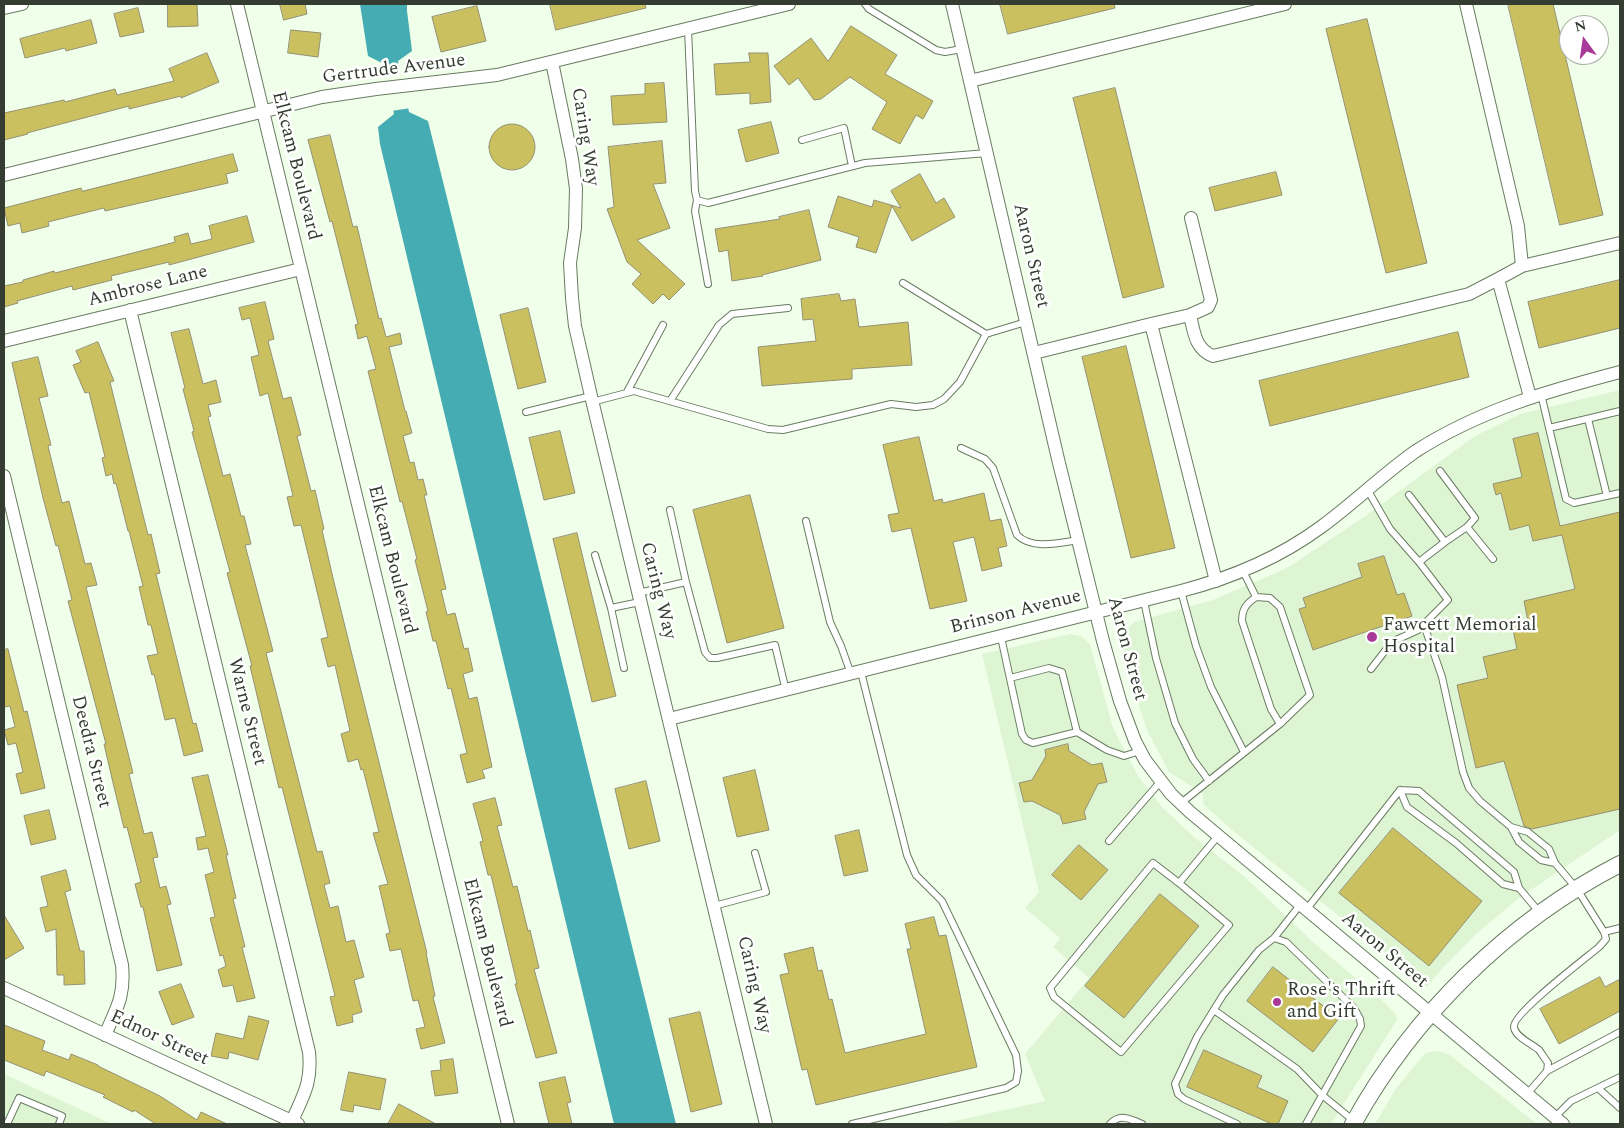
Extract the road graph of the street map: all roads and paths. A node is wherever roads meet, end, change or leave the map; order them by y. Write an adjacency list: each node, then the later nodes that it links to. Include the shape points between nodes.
1 (22, 4): 8 (street)
2 (237, 4): 13 (street, Elkcam Boulevard)
3 (789, 4): 9 (street, Gertrude Avenue)
4 (865, 4): 10 (lane, via 936,50)
5 (952, 4): 10 (street, Aaron Street)
6 (1285, 4): 12 (street)
7 (1466, 4): 21 (street, via 1518,226)
8 (4, 8)
9 (688, 29): 11 (street, Gertrude Avenue); 18 (lane, via 694,191)
10 (962, 49): 12 (street, Aaron Street)
11 (552, 62): 13 (street, Gertrude Avenue, via 476,79 322,97); 38 (street, Caring Way, via 576,189 570,263 572,298)
12 (970, 80): 15 (street, Aaron Street)
13 (263, 112): 17 (street, Gertrude Avenue); 22 (street, Elkcam Boulevard)
14 (802, 140): 16 (lane, via 844,128)
15 (987, 153): 16 (lane); 29 (street, Aaron Street)
16 (852, 166): 18 (lane, via 708,203)
17 (4, 175)
18 (697, 200): 25 (lane, via 695,211)
19 (1191, 218): 28 (street, via 1211,300 1208,307)
20 (1620, 243): 21 (street)
21 (1522, 266): 23 (street)
22 (301, 268): 27 (street, Ambrose Lane); 115 (street, Elkcam Boulevard)
23 (1498, 279): 28 (street, via 1469,294 1213,356 1198,345); 37 (street)
24 (903, 283): 32 (lane)
25 (708, 284)
26 (788, 308): 39 (lane, via 732,314 719,325)
27 (130, 310): 33 (street, Ambrose Lane); 111 (street, Warne Street, via 309,1052 311,1070)
28 (1190, 315): 30 (street)
29 (1026, 322): 32 (lane); 34 (street, Aaron Street)
30 (1151, 324): 34 (street); 60 (street)
31 (663, 325): 36 (lane)
32 (986, 334): 39 (lane, via 960,382 944,400 933,405 891,404 783,430 768,429)
33 (4, 341)
34 (1034, 353): 54 (street, Aaron Street)
35 (1620, 372): 37 (street, Brinson Avenue)
36 (627, 392): 38 (lane); 39 (lane)
37 (1535, 395): 43 (lane); 47 (street, Brinson Avenue, via 1447,433 1415,452)
38 (591, 399): 41 (lane); 63 (street, Caring Way)
39 (670, 401)
40 (1620, 411): 42 (lane)
41 (526, 412)
42 (1588, 419): 43 (lane); 50 (lane)
43 (1549, 428): 50 (lane, via 1566,499 1574,503)
44 (961, 448): 54 (lane, via 985,459 993,468 1017,535 1024,542)
45 (1440, 471): 53 (lane, via 1475,518)
46 (4, 476): 103 (street, Deedra Street, via 122,965 124,984 120,1003)
47 (1367, 489): 58 (lane, via 1390,529); 59 (street, Brinson Avenue, via 1307,536)
48 (1620, 493): 50 (lane)
49 (1409, 495): 55 (lane)
50 (1607, 496)
51 (670, 510): 61 (lane)
52 (806, 521): 72 (lane, via 830,622)
53 (1467, 527): 55 (lane); 57 (lane)
54 (1079, 540): 67 (street, Aaron Street)
55 (1445, 542): 58 (lane)
56 (595, 555): 66 (lane)
57 (1493, 559)
58 (1420, 562): 68 (lane, via 1448,600)
59 (1243, 571): 60 (street, Brinson Avenue); 64 (lane)
60 (1216, 581): 62 (street, Brinson Avenue)
61 (686, 582): 63 (lane); 74 (lane, via 705,652 710,658 776,645)
62 (1181, 592): 65 (street, Brinson Avenue); 79 (lane, via 1211,688)
63 (640, 597): 66 (lane); 75 (street, Caring Way)
64 (1256, 597): 76 (lane, via 1242,611 1242,621 1271,709); 76 (lane, via 1270,598 1280,607 1310,695)
65 (1144, 600): 67 (street, Brinson Avenue); 81 (lane, via 1174,723)
66 (611, 608): 70 (lane)
67 (1097, 612): 69 (street, Brinson Avenue); 78 (street, Aaron Street, via 1126,721)
68 (1424, 625): 71 (lane, via 1396,640); 84 (lane, via 1442,677 1469,788 1480,802)
69 (1001, 637): 72 (street, Brinson Avenue); 73 (lane)
70 (624, 668)
71 (1371, 669)
72 (856, 673): 74 (street, Brinson Avenue); 117 (lane, via 907,855 916,874 942,901 1016,1055 1018,1071 1016,1082 1006,1088)
73 (1010, 678): 77 (lane, via 1049,668 1062,672); 77 (lane, via 1026,740 1034,743)
74 (786, 691): 75 (street, Brinson Avenue)
75 (669, 719): 93 (street, Caring Way)
76 (1280, 724): 79 (lane)
77 (1077, 732): 78 (lane, via 1124,756)
78 (1140, 751): 80 (street, Aaron Street)
79 (1244, 752): 81 (lane)
80 (1161, 781): 83 (street, Aaron Street); 86 (lane)
81 (1209, 781): 83 (lane)
82 (1400, 790): 91 (lane, via 1407,807 1456,843 1503,884); 91 (lane, via 1419,791 1452,818 1514,872); 94 (lane)
83 (1181, 803): 85 (street, Aaron Street)
84 (1510, 827): 88 (lane, via 1528,832 1549,850); 88 (lane, via 1519,842 1540,860)
85 (1218, 836): 90 (lane); 94 (street, Aaron Street)
86 (1109, 840)
87 (755, 853): 93 (lane, via 766,892)
88 (1556, 863): 92 (lane)
89 (1620, 864): 92 (street)
90 (1179, 883): 90 (lane, via 1153,863 1050,988 1054,997 1121,1052 1228,925)
91 (1519, 888): 95 (lane)
92 (1578, 889): 95 (street); 97 (lane)
93 (714, 906): 116 (street, Caring Way)
94 (1303, 907): 98 (lane); 101 (street, Aaron Street)
95 (1540, 914): 101 (street, via 1496,948)
96 (1620, 928): 97 (lane)
97 (1604, 932): 104 (lane, via 1606,939 1600,947 1543,992 1514,1021 1516,1033 1539,1050 1548,1063)
98 (1274, 938): 100 (lane, via 1259,950); 108 (lane, via 1286,942 1354,1008 1360,1019 1360,1026)
99 (4, 988): 103 (street, Ednor Street)
100 (1214, 1010): 108 (lane, via 1297,1069); 120 (lane, via 1175,1088 1184,1099)
101 (1430, 1014): 107 (street, Aaron Street); 112 (street, via 1387,1069)
102 (1620, 1032): 104 (lane)
103 (105, 1035): 111 (street, Ednor Street)
104 (1547, 1071): 107 (lane)
105 (1620, 1077): 106 (lane)
106 (1598, 1088): 109 (lane); 110 (lane, via 1571,1101)
107 (1527, 1094): 110 (street, Aaron Street)
108 (1322, 1095): 112 (lane); 121 (lane)
109 (1620, 1108)
110 (1559, 1121)
111 (295, 1123)
112 (1354, 1123)
113 (7, 1124): 114 (lane, via 19,1098 62,1116)
114 (59, 1124)
115 (508, 1124)
116 (766, 1124)
117 (852, 1124)
118 (1110, 1124): 119 (lane, via 1126,1117)
119 (1142, 1124)
120 (1237, 1124)
121 (1306, 1124)

